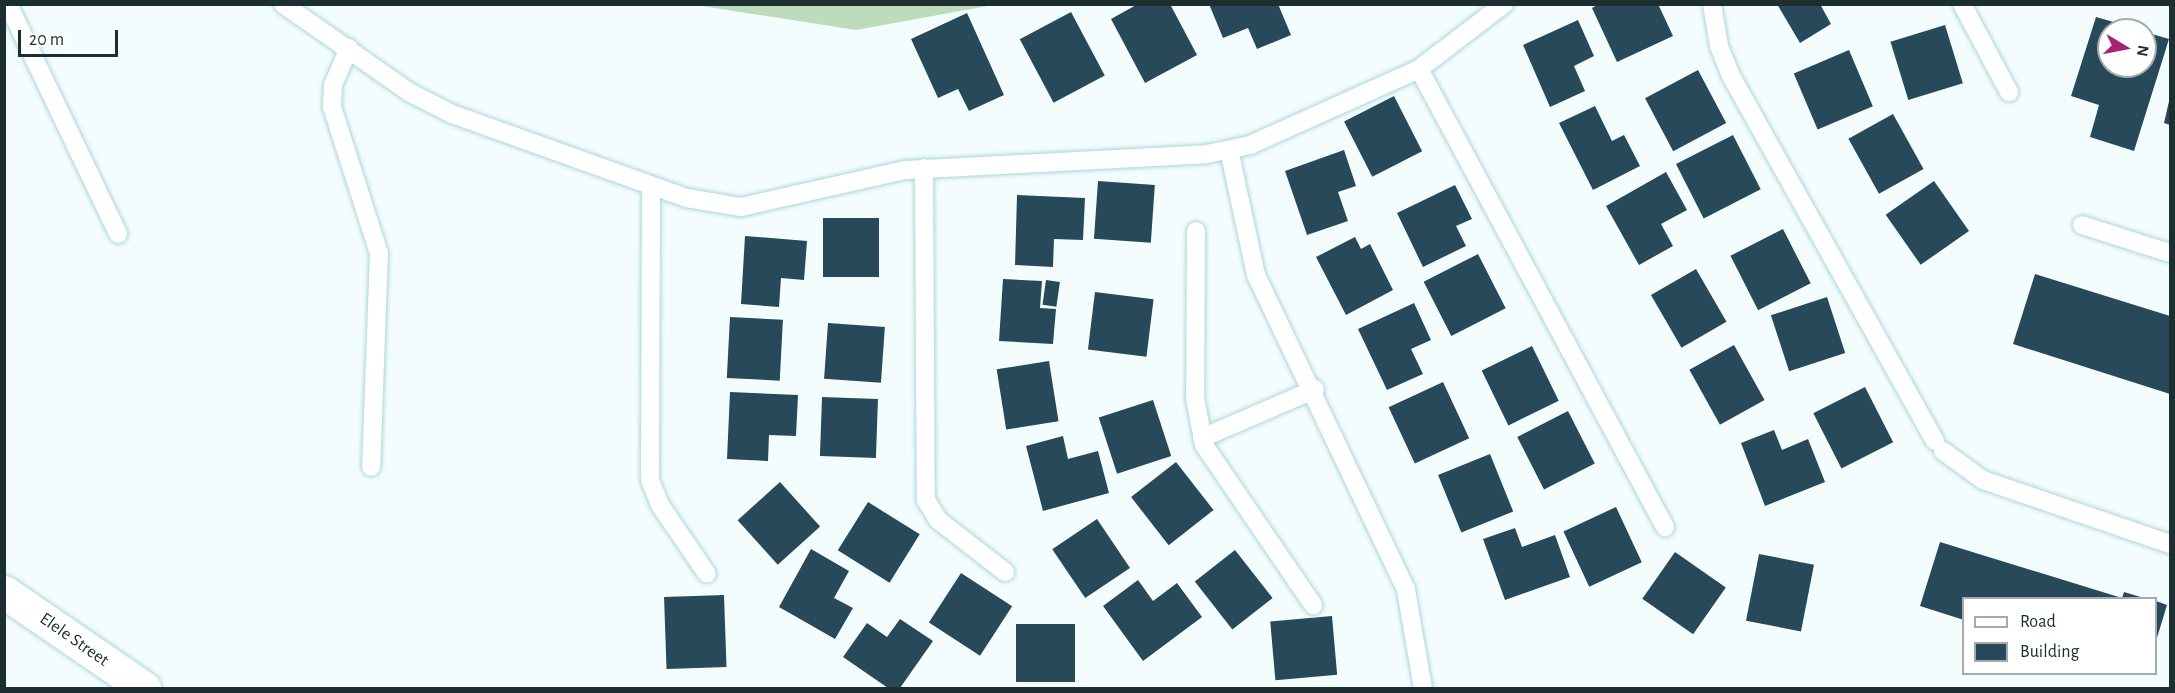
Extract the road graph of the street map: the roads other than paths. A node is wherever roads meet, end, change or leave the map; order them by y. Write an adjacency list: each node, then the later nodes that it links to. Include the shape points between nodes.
1 (283, 4): 6 (lane)
2 (1504, 4): 7 (lane)
3 (1712, 4): 20 (lane, via 1719,46 1731,76 1939,446 1983,480)
4 (1962, 4): 8 (lane)
5 (13, 6): 14 (lane)
6 (349, 48): 11 (lane, via 445,111); 18 (lane, via 333,85 332,106 379,253)
7 (1419, 69): 9 (lane); 19 (lane)
8 (2009, 92)
9 (1229, 150): 10 (lane); 16 (lane, via 1256,275)
10 (924, 168): 11 (lane, via 741,207 705,204); 21 (lane, via 926,500 938,520)
11 (651, 186): 22 (lane, via 649,473 660,505)
12 (2082, 225): 15 (lane)
13 (1197, 231): 17 (lane, via 1195,398)
14 (118, 234)
15 (2170, 253)
16 (1315, 389): 17 (lane); 26 (lane, via 1406,590)
17 (1202, 438): 24 (lane, via 1219,473)
18 (371, 467)
19 (1665, 527)
20 (2170, 544)
21 (1005, 572)
22 (707, 574)
23 (4, 592): 25 (street, Elele Street)
24 (1312, 605)
25 (144, 688)
26 (1424, 688)

